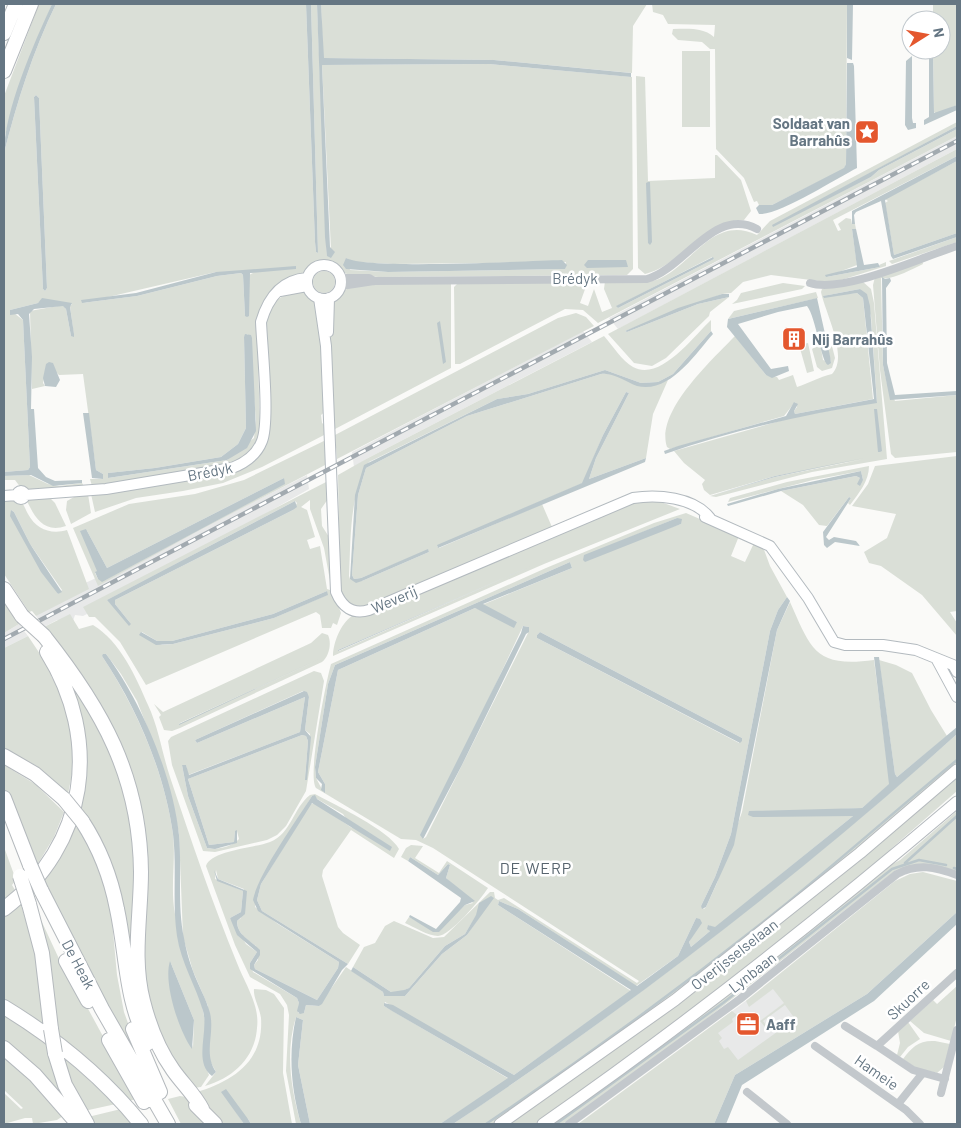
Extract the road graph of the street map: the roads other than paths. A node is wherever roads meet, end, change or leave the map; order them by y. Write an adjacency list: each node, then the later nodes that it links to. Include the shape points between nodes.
1 (16, 4): 3 (highway)
2 (31, 4): 4 (highway)
3 (4, 34)
4 (4, 71)
5 (756, 229): 8 (street, Brédyk, via 743,224 722,227 664,272 647,278)
6 (957, 246): 9 (street, via 851,282)
7 (307, 282): 8 (street, via 313,269 323,265 334,268); 10 (street, via 312,294); 11 (street, Brédyk, via 289,281 280,286 261,322 264,431 258,449 250,458 232,468 149,482 78,492)
8 (340, 282): 10 (street, via 336,294)
9 (810, 283)
10 (324, 298): 14 (street, Weverij, via 336,592 348,609 357,612 369,610 618,503 633,498 673,497 770,546 808,598 834,642 901,647)
11 (4, 496)
12 (4, 589): 13 (highway, bridge, via 22,616)
13 (42, 637): 26 (highway, via 74,709 80,749 78,793 67,830 48,865); 36 (highway, via 81,683 98,711 128,783 140,849 140,988 155,1038)
14 (937, 660): 15 (street); 16 (street)
15 (955, 669)
16 (957, 697)
17 (4, 756): 24 (highway, bridge, via 40,777 82,820 101,855)
18 (957, 770): 47 (main road, Overijsselselaan, via 853,859 675,1000)
19 (4, 798): 22 (highway, De Heak)
20 (957, 802): 48 (main road, Overijsselselaan, via 804,930 690,1018)
21 (4, 823): 22 (highway, De Heak)
22 (23, 869): 25 (highway, De Heak, bridge); 25 (highway, bridge)
23 (957, 875): 49 (street, Lynbaan, via 926,866 909,868 897,874 740,999)
24 (112, 892): 36 (highway, via 135,1014 155,1055); 39 (highway, via 128,1011)
25 (35, 897): 39 (highway, De Heak); 41 (highway, bridge, via 55,1053)
26 (4, 909)
27 (957, 973): 32 (street, Skuorre)
28 (4, 1007): 42 (highway, via 60,1046)
29 (845, 1026): 32 (street)
30 (957, 1030): 35 (street)
31 (815, 1046): 40 (street, Hameie)
32 (878, 1046): 34 (street)
33 (4, 1048): 41 (highway)
34 (922, 1074): 35 (street); 40 (street)
35 (945, 1079): 38 (street)
36 (186, 1091): 46 (highway)
37 (747, 1092): 50 (street)
38 (941, 1093)
39 (153, 1099): 43 (highway, De Heak); 44 (highway, De Heak); 45 (highway)
40 (898, 1104): 51 (street, Hameie)
41 (79, 1119)
42 (141, 1124)
43 (157, 1124)
44 (168, 1124)
45 (176, 1124)
46 (215, 1124)
47 (500, 1124)
48 (543, 1124)
49 (569, 1124)
50 (788, 1124)
51 (920, 1124)

